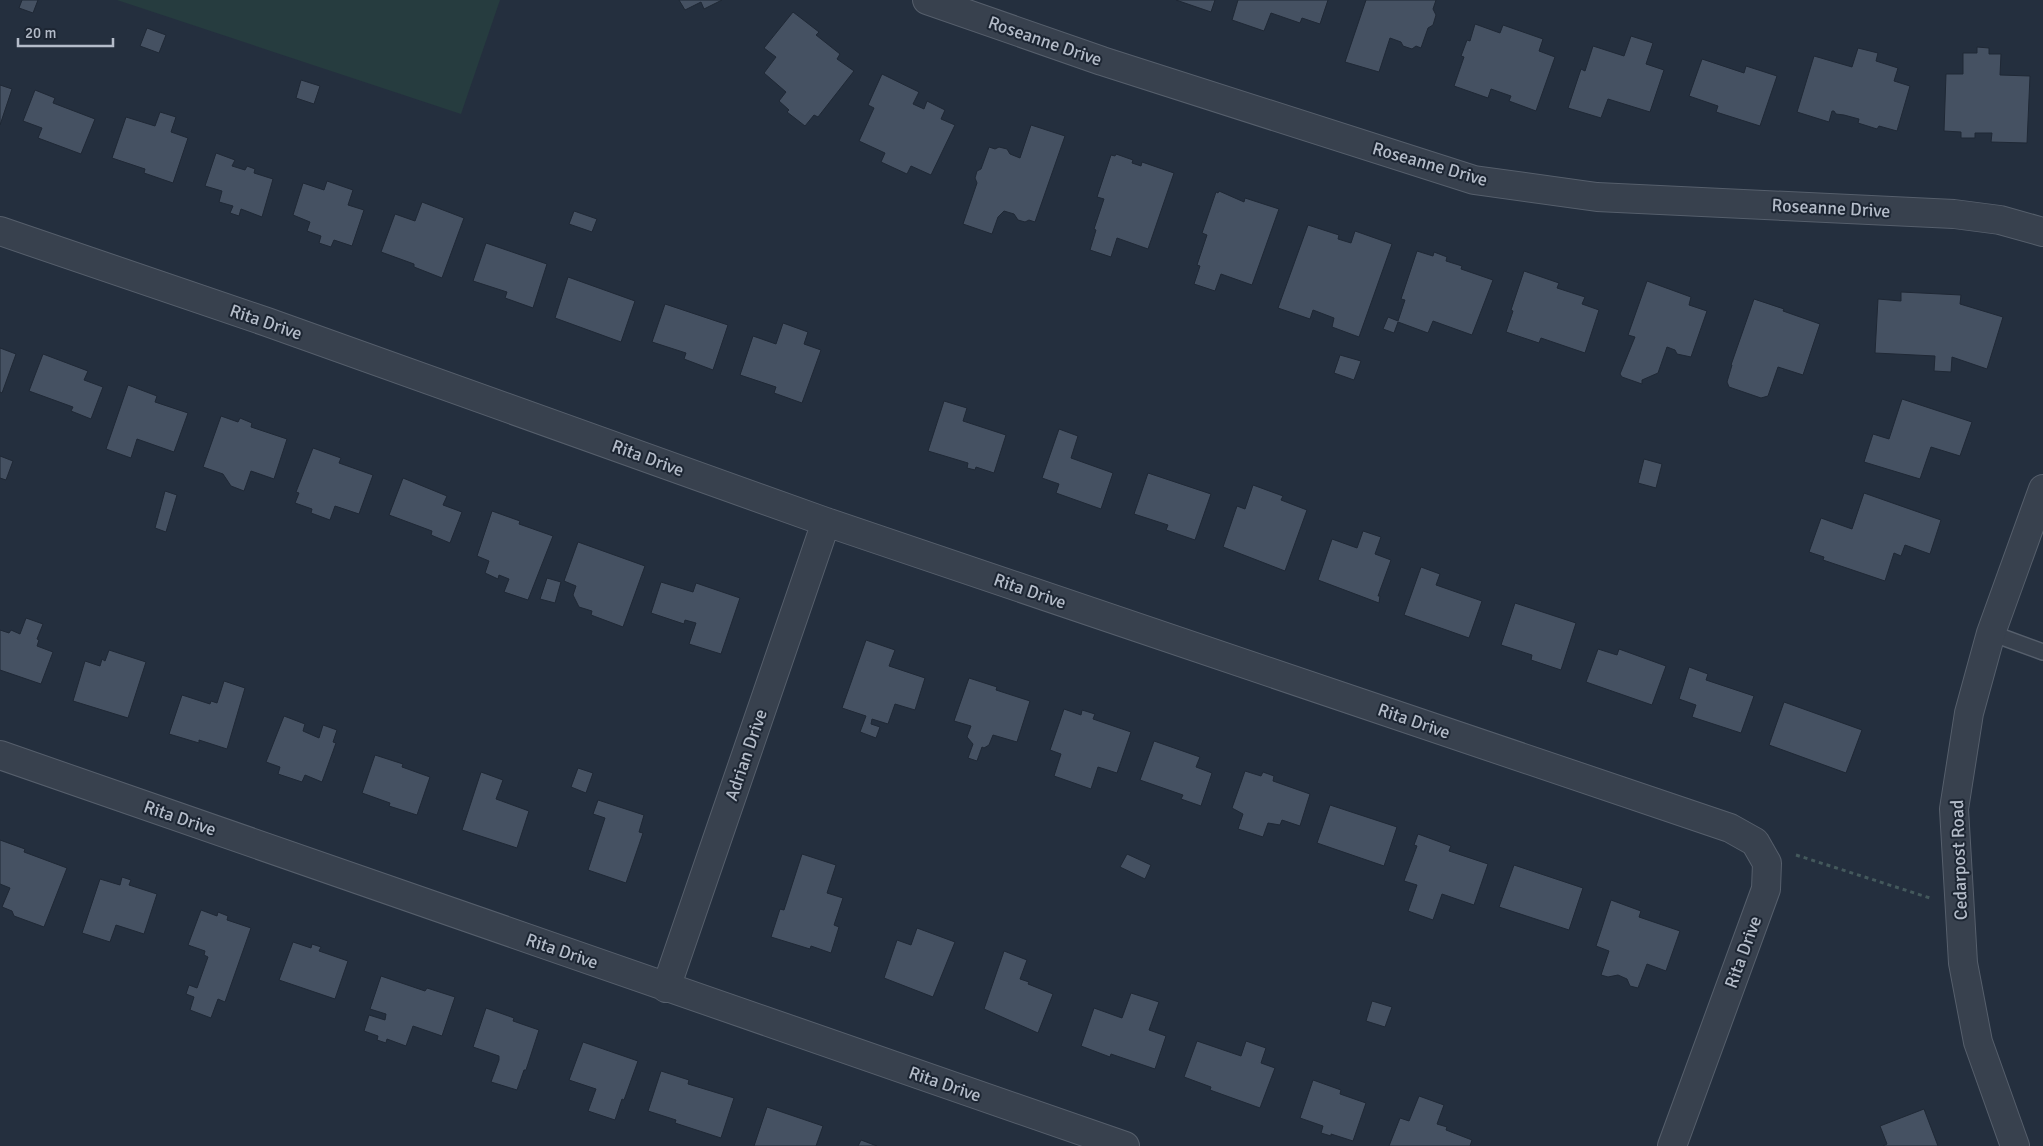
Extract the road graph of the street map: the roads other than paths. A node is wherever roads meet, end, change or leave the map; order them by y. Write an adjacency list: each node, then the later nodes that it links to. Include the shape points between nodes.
1 (927, 0): 3 (street, Roseanne Drive, via 1102,61 1474,180 1597,197 1954,214 2000,220)
2 (0, 231): 5 (street, Rita Drive, via 267,322)
3 (2043, 232)
4 (2043, 489): 6 (street, Cedarpost Road)
5 (826, 522): 9 (street, Adrian Drive); 11 (street, Rita Drive, via 1730,828 1755,842 1767,863 1766,889)
6 (1991, 634): 7 (lane); 12 (street, Cedarpost Road, via 1969,713 1954,808 1962,963 1978,1042)
7 (2043, 652)
8 (0, 755): 9 (street, Rita Drive)
9 (666, 988): 10 (street, Rita Drive)
10 (1125, 1146)
11 (1672, 1146)
12 (2015, 1146)

